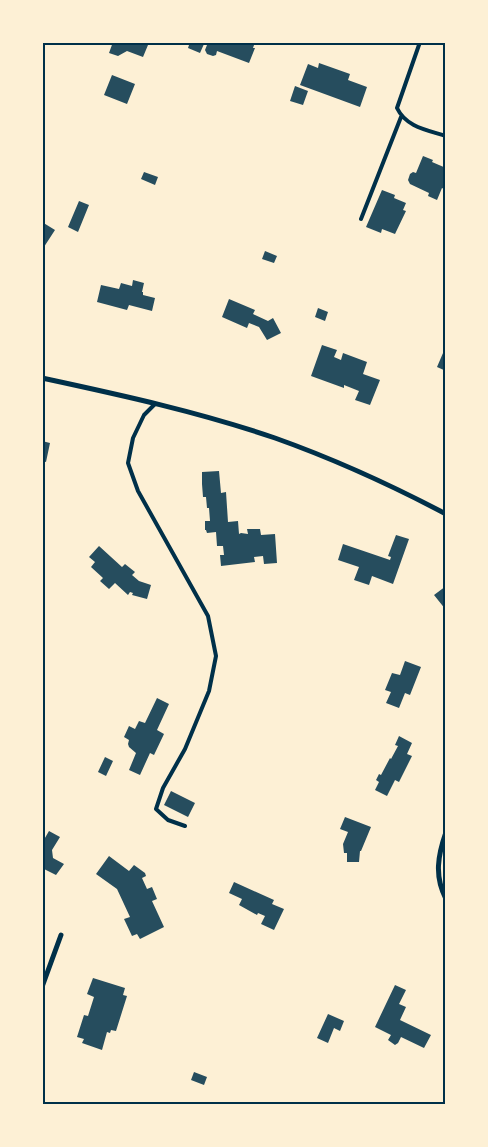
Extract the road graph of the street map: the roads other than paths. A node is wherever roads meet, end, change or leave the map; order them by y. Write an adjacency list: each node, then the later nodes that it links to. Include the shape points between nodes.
1 (420, 42): 2 (lane, via 396,108)
2 (401, 117): 3 (lane, via 410,124); 4 (lane)
3 (446, 136)
4 (361, 219)
5 (42, 378): 6 (street)
6 (155, 404): 7 (street, via 292,444 366,474); 8 (lane, via 144,415 133,438 128,463 138,491 208,616 216,656 209,691 156,809 168,820)
7 (446, 514)
8 (185, 826)
9 (446, 832): 10 (street, via 437,870)
10 (446, 899)
11 (61, 935): 12 (street)
12 (42, 987)

